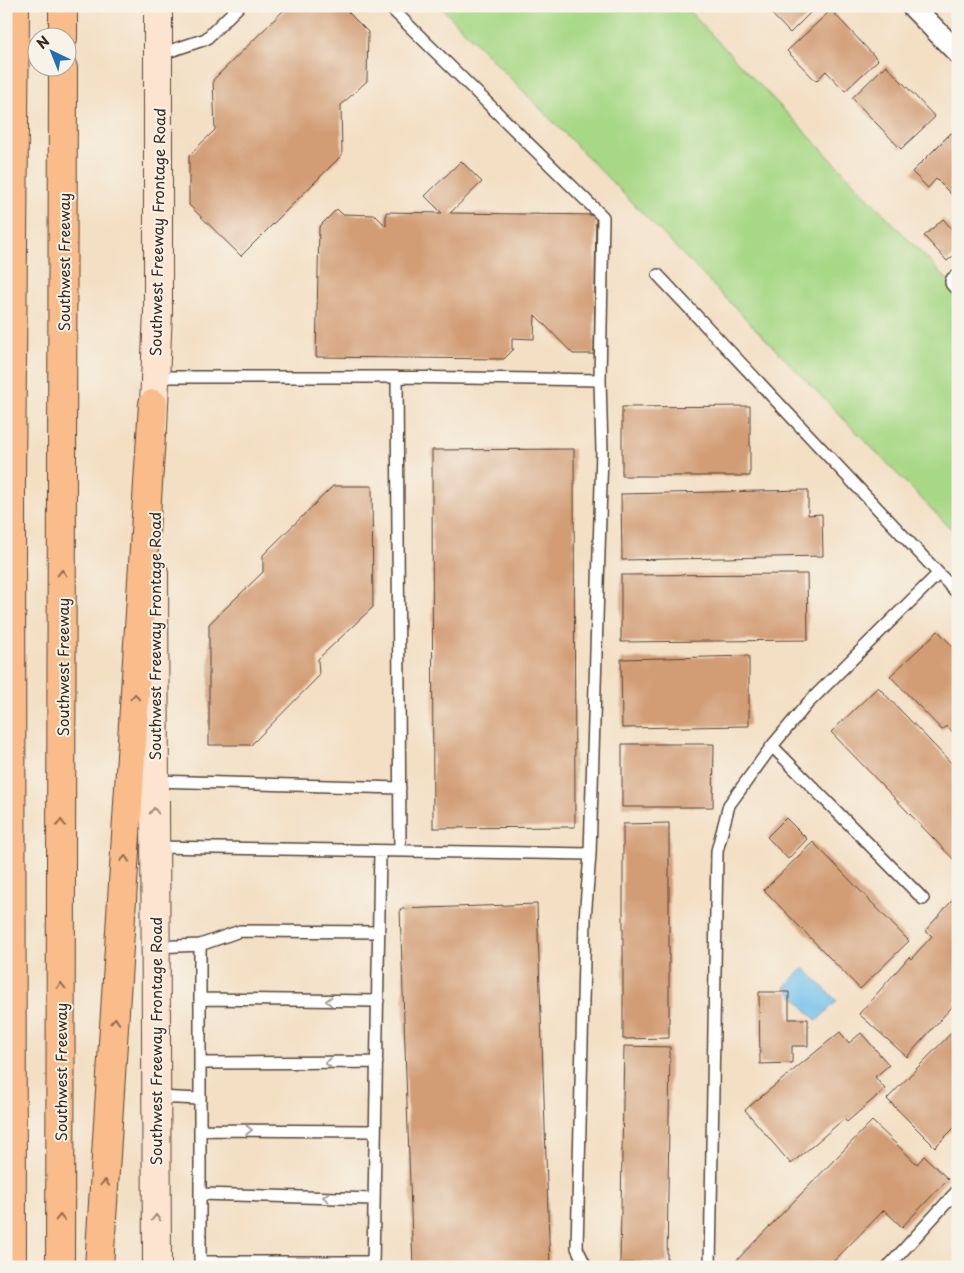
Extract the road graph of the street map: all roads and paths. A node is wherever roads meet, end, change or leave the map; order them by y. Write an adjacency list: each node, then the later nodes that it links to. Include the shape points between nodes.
1 (16, 6): 42 (highway, via 11,484)
2 (63, 6): 7 (highway)
3 (158, 6): 9 (main road, Southwest Freeway Frontage Road)
4 (239, 6): 9 (lane, via 206,39)
5 (389, 6): 14 (lane, via 604,217)
6 (912, 6): 8 (street)
7 (63, 28)
8 (958, 53)
9 (158, 55): 12 (main road, Southwest Freeway Frontage Road, via 158,311)
10 (63, 78): 43 (highway, Southwest Freeway, one-way to 10)
11 (658, 275): 16 (lane)
12 (154, 377): 13 (lane); 15 (main road, Southwest Freeway Frontage Road)
13 (397, 377): 14 (lane); 20 (lane)
14 (600, 380): 24 (lane, via 602,451)
15 (153, 404): 19 (main road, Southwest Freeway Frontage Road); 44 (highway, one-way to 15)
16 (938, 574): 17 (lane); 18 (lane, via 808,703)
17 (958, 594)
18 (772, 746): 25 (lane); 47 (lane, via 730,805 718,851)
19 (154, 781): 20 (lane); 21 (main road, Southwest Freeway Frontage Road, one-way to 19)
20 (400, 788): 23 (lane)
21 (154, 847): 22 (lane); 28 (main road, Southwest Freeway Frontage Road)
22 (380, 851): 23 (lane); 26 (lane)
23 (400, 852): 24 (lane)
24 (590, 854): 46 (lane, via 585,919 577,1248)
25 (924, 899)
26 (379, 932): 27 (lane, via 240,931); 30 (lane)
27 (200, 945): 28 (lane); 29 (lane)
28 (155, 947): 33 (main road, Southwest Freeway Frontage Road)
29 (200, 999): 30 (lane, one-way to 29); 32 (lane)
30 (378, 1001): 31 (lane)
31 (376, 1062): 32 (lane, one-way to 32); 36 (lane)
32 (200, 1063): 34 (lane)
33 (156, 1097): 34 (lane); 45 (main road, Southwest Freeway Frontage Road, one-way to 33)
34 (200, 1099): 35 (lane)
35 (200, 1130): 36 (lane, one-way to 36); 38 (lane)
36 (376, 1131): 39 (lane)
37 (958, 1190): 48 (lane)
38 (200, 1194): 39 (lane, one-way to 38); 40 (lane)
39 (374, 1199): 41 (lane)
40 (200, 1264): 41 (lane)
41 (373, 1265)
42 (12, 1267)
43 (60, 1267)
44 (99, 1267)
45 (157, 1267)
46 (586, 1267)
47 (710, 1267)
48 (888, 1267)

